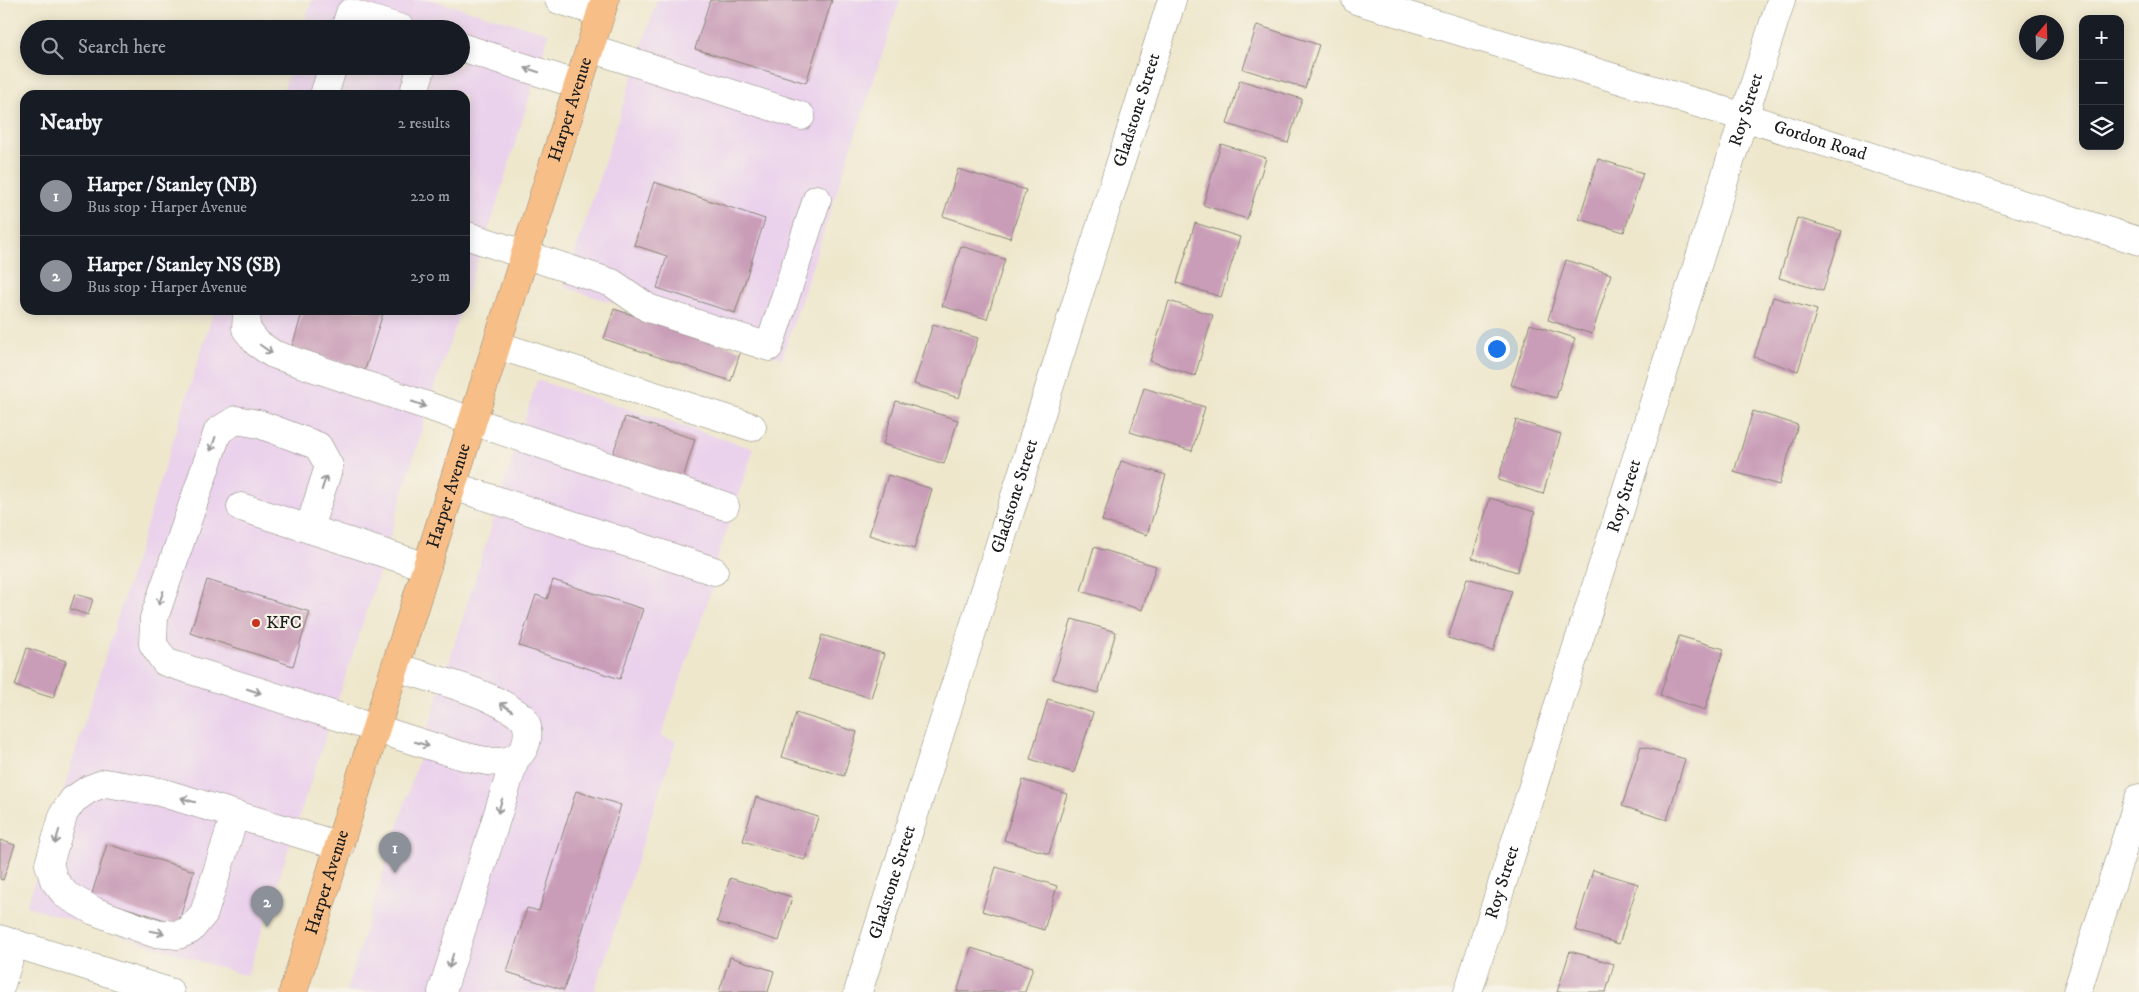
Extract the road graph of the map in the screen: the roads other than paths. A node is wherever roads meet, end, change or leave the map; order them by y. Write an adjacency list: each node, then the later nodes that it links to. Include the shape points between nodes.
1 (559, 0): 5 (street)
2 (1172, 0): 42 (street, Gladstone Street)
3 (1356, 0): 16 (street, Gordon Road)
4 (1781, 0): 16 (street, Roy Street)
5 (603, 7): 8 (main road, Harper Avenue)
6 (348, 20): 7 (street, via 350,13)
7 (373, 20)
8 (590, 48): 12 (main road, Harper Avenue); 15 (street)
9 (470, 50): 12 (street, one-way to 9)
10 (330, 75): 13 (street)
11 (419, 75): 14 (street)
12 (579, 85): 20 (main road, Harper Avenue)
13 (326, 90)
14 (415, 90)
15 (801, 116)
16 (1744, 116): 19 (street, Gordon Road); 43 (street, Roy Street)
17 (817, 199): 20 (street, via 769,347 648,308 612,283)
18 (470, 237): 20 (street)
19 (2139, 241)
20 (526, 256): 22 (main road, Harper Avenue)
21 (247, 315): 23 (street, one-way to 23, via 246,330 273,354)
22 (497, 345): 23 (main road, Harper Avenue); 24 (street)
23 (472, 423): 25 (main road, Harper Avenue); 26 (street)
24 (752, 427)
25 (453, 486): 29 (main road, Harper Avenue); 30 (street)
26 (726, 506)
27 (242, 507): 28 (street)
28 (309, 529): 29 (street); 32 (street, one-way to 32, via 329,466 318,446 259,424 236,420 218,431 154,618 153,644 165,662)
29 (427, 567): 31 (main road, Harper Avenue)
30 (714, 571)
31 (396, 667): 32 (main road, Harper Avenue); 33 (street, one-way to 31, via 526,746 528,732 525,720 501,703)
32 (376, 730): 33 (street, one-way to 33, via 494,764); 36 (main road, Harper Avenue)
33 (514, 759): 41 (street, one-way to 41)
34 (2139, 798): 44 (street)
35 (235, 815): 35 (street, one-way to 35, via 160,792 104,783 73,800 64,813 49,864 54,880 66,895 94,911 153,933 178,935 190,930 204,912); 36 (street)
36 (340, 846): 40 (main road, Harper Avenue)
37 (7, 941): 38 (street); 39 (street)
38 (0, 988)
39 (170, 992)
40 (294, 992)
41 (442, 992)
42 (858, 992)
43 (1468, 992)
44 (2077, 992)

